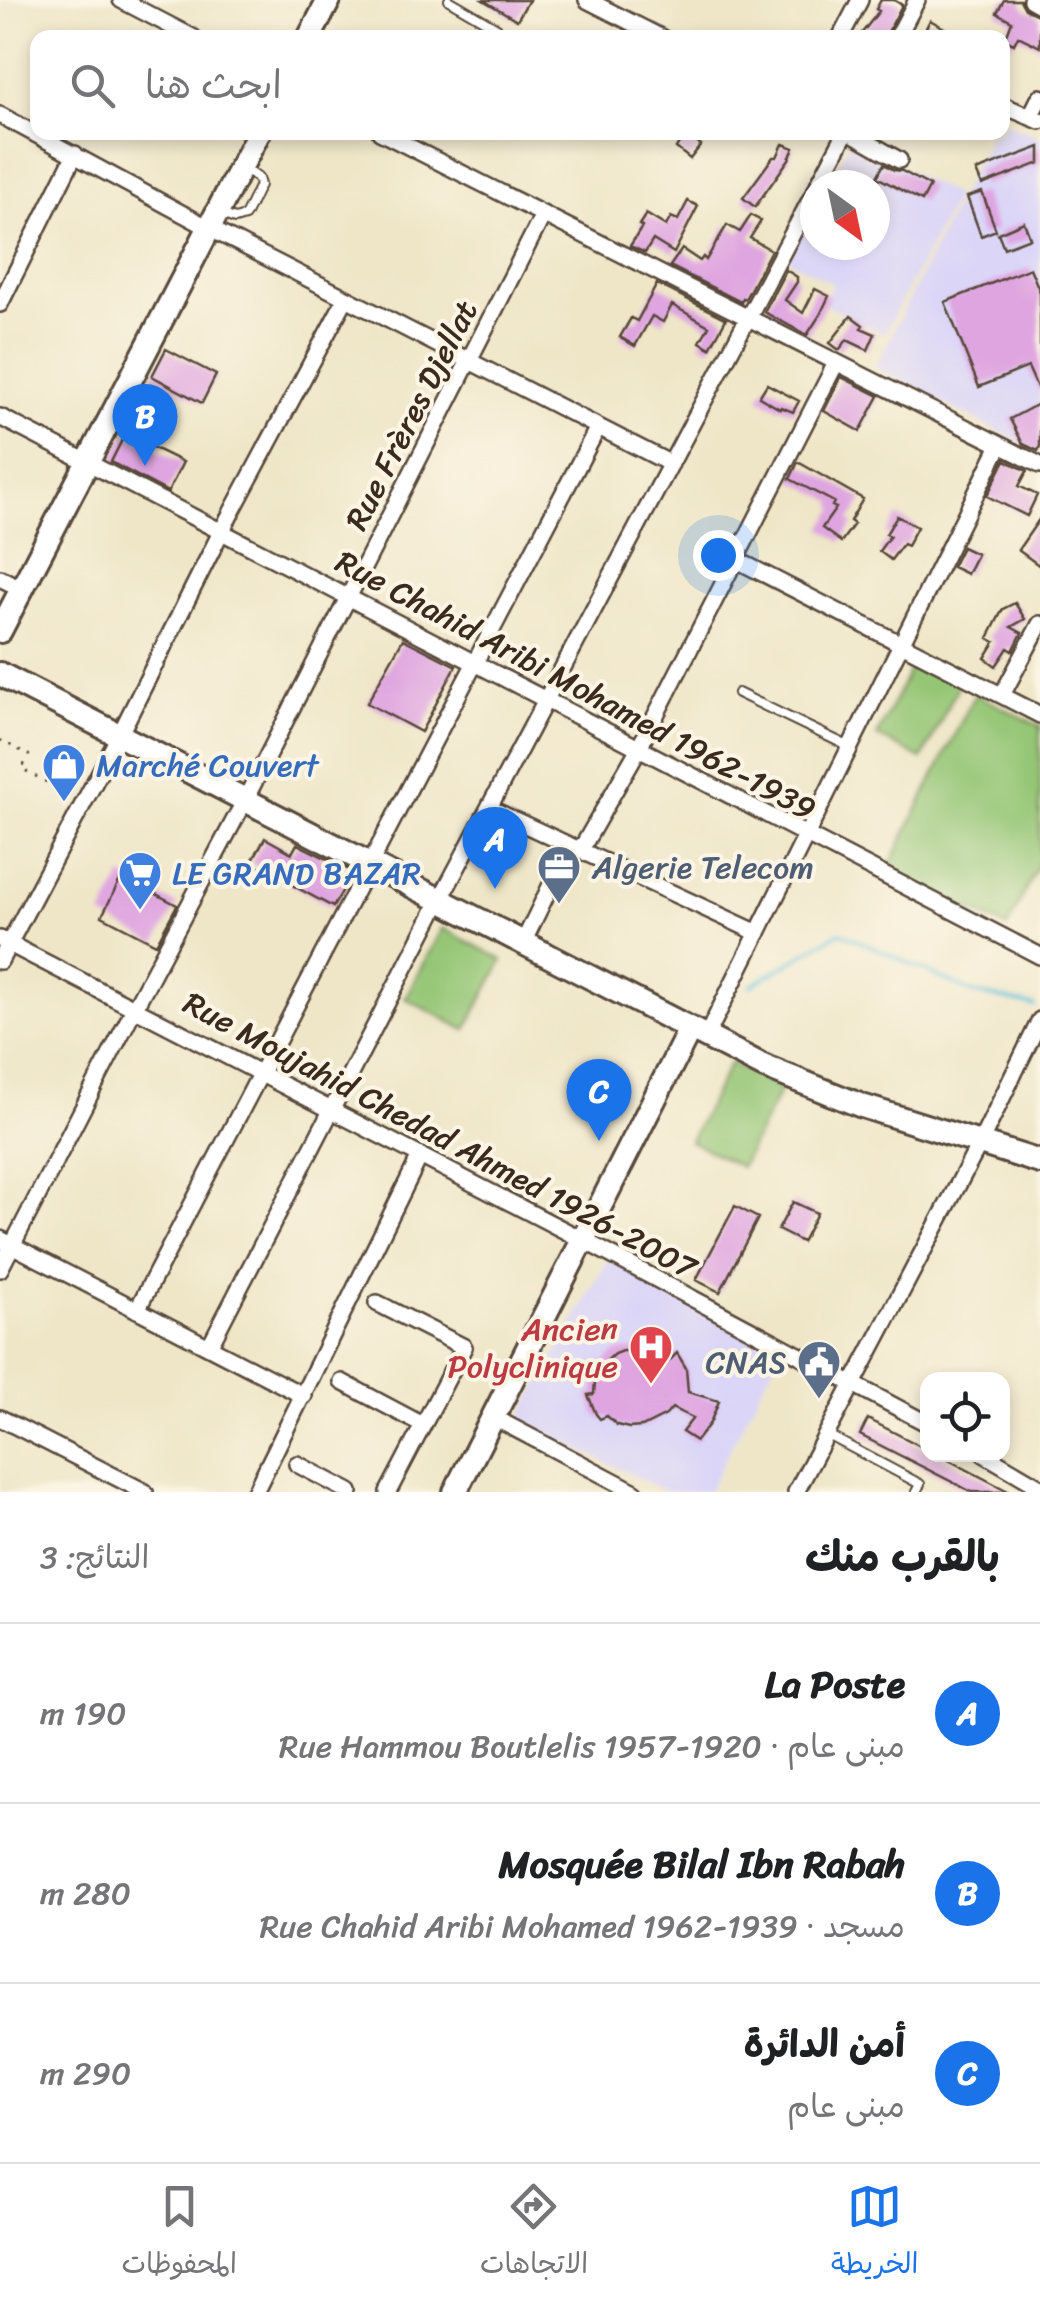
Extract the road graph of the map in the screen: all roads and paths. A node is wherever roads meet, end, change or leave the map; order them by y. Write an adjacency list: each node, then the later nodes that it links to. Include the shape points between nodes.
1 (121, 0): 10 (street)
2 (329, 0): 11 (main road)
3 (448, 0): 9 (lane)
4 (587, 0): 12 (street)
5 (860, 0): 13 (street)
6 (916, 0): 14 (street)
7 (1031, 0): 8 (street)
8 (1040, 5)
9 (497, 28)
10 (179, 30)
11 (312, 30)
12 (646, 30)
13 (844, 30)
14 (901, 30)
15 (1040, 97): 18 (street)
16 (1010, 108): 18 (street)
17 (0, 115): 19 (street)
18 (1035, 119)
19 (30, 131)
20 (48, 140): 25 (street)
21 (254, 140): 29 (main road)
22 (396, 140): 28 (street)
23 (844, 140): 27 (street)
24 (863, 140): 26 (street)
25 (75, 154): 29 (street); 32 (street)
26 (900, 160)
27 (827, 170)
28 (543, 215): 33 (street); 34 (street, Rue Frères Djellat)
29 (213, 220): 31 (street); 39 (main road)
30 (800, 220): 33 (street)
31 (346, 298): 34 (street); 42 (street)
32 (0, 304)
33 (748, 318): 35 (street); 40 (street)
34 (470, 362): 37 (street); 46 (street, Rue Frères Djellat)
35 (836, 363): 38 (street); 43 (street)
36 (0, 417): 39 (street, Rue Chahid Aribi Mohamed 1962-1939)
37 (598, 427): 40 (street); 51 (street)
38 (1000, 444): 41 (street); 49 (street)
39 (87, 463): 42 (street, Rue Chahid Aribi Mohamed 1962-1939); 45 (main road)
40 (671, 464): 55 (street)
41 (1040, 464)
42 (221, 532): 46 (street, Rue Chahid Aribi Mohamed 1962-1939); 57 (street)
43 (736, 560): 49 (street); 60 (street)
44 (0, 578): 45 (street)
45 (22, 589): 48 (main road)
46 (348, 597): 51 (street, Rue Chahid Aribi Mohamed 1962-1939); 61 (street, Rue Frères Djellat)
47 (1040, 624): 50 (street)
48 (0, 630)
49 (901, 644): 54 (street); 59 (street)
50 (1034, 647): 54 (street)
51 (475, 662): 55 (street, Rue Chahid Aribi Mohamed 1962-1939); 66 (street)
52 (0, 674): 57 (main road)
53 (738, 693): 59 (lane)
54 (1002, 695): 56 (street)
55 (546, 699): 60 (street, Rue Chahid Aribi Mohamed 1962-1939); 63 (street)
56 (1040, 714)
57 (119, 736): 61 (main road); 62 (street)
58 (0, 740): 62 (path, via 29,755 22,769)
59 (850, 747): 64 (street)
60 (639, 748): 64 (street, Rue Chahid Aribi Mohamed 1962-1939); 65 (street)
61 (244, 800): 66 (main road); 73 (street, Rue Frères Djellat)
62 (84, 802): 69 (street)
63 (489, 808): 65 (street); 67 (street)
64 (806, 836): 68 (street); 71 (street, Rue Chahid Aribi Mohamed 1962-1939)
65 (578, 849): 68 (street); 70 (street, via 561,864)
66 (370, 864): 67 (main road); 76 (street)
67 (440, 900): 70 (main road); 77 (street)
68 (758, 932): 75 (street)
69 (4, 941): 72 (street); 73 (street, Rue Moujahid Chedad Ahmed 1926-2007)
70 (524, 943): 75 (main road)
71 (1040, 956)
72 (0, 961)
73 (135, 1007): 76 (street, Rue Moujahid Chedad Ahmed 1926-2007); 82 (street, Rue Frères Djellat)
74 (1040, 1020): 78 (street)
75 (698, 1033): 78 (main road, via 862,1106); 81 (main road)
76 (260, 1072): 77 (street, Rue Moujahid Chedad Ahmed 1926-2007); 85 (street)
77 (331, 1109): 79 (street, Rue Moujahid Chedad Ahmed 1926-2007); 86 (street)
78 (980, 1143): 80 (main road); 88 (street)
79 (420, 1156): 81 (street, Rue Moujahid Chedad Ahmed 1926-2007); 89 (street)
80 (1040, 1162)
81 (583, 1240): 88 (street, Rue Moujahid Chedad Ahmed 1926-2007); 90 (main road)
82 (6, 1242): 83 (street, Rue Frères Djellat); 85 (street)
83 (0, 1269)
84 (376, 1303): 93 (street, via 464,1347)
85 (137, 1310): 86 (street)
86 (208, 1347): 89 (street)
87 (342, 1382): 93 (street)
88 (853, 1384): 92 (street, Rue Moujahid Chedad Ahmed 1926-2007); 94 (street)
89 (304, 1396): 99 (street)
90 (493, 1417): 102 (main road); 103 (street)
91 (0, 1418): 98 (street)
92 (920, 1420)
93 (423, 1425): 101 (street)
94 (826, 1434): 104 (street); 105 (lane, via 920,1484)
95 (998, 1462): 97 (street)
96 (297, 1464): 100 (street)
97 (1040, 1487)
98 (139, 1491)
99 (255, 1492)
100 (350, 1492)
101 (388, 1492)
102 (455, 1492)
103 (634, 1492)
104 (796, 1492)
105 (916, 1492)

